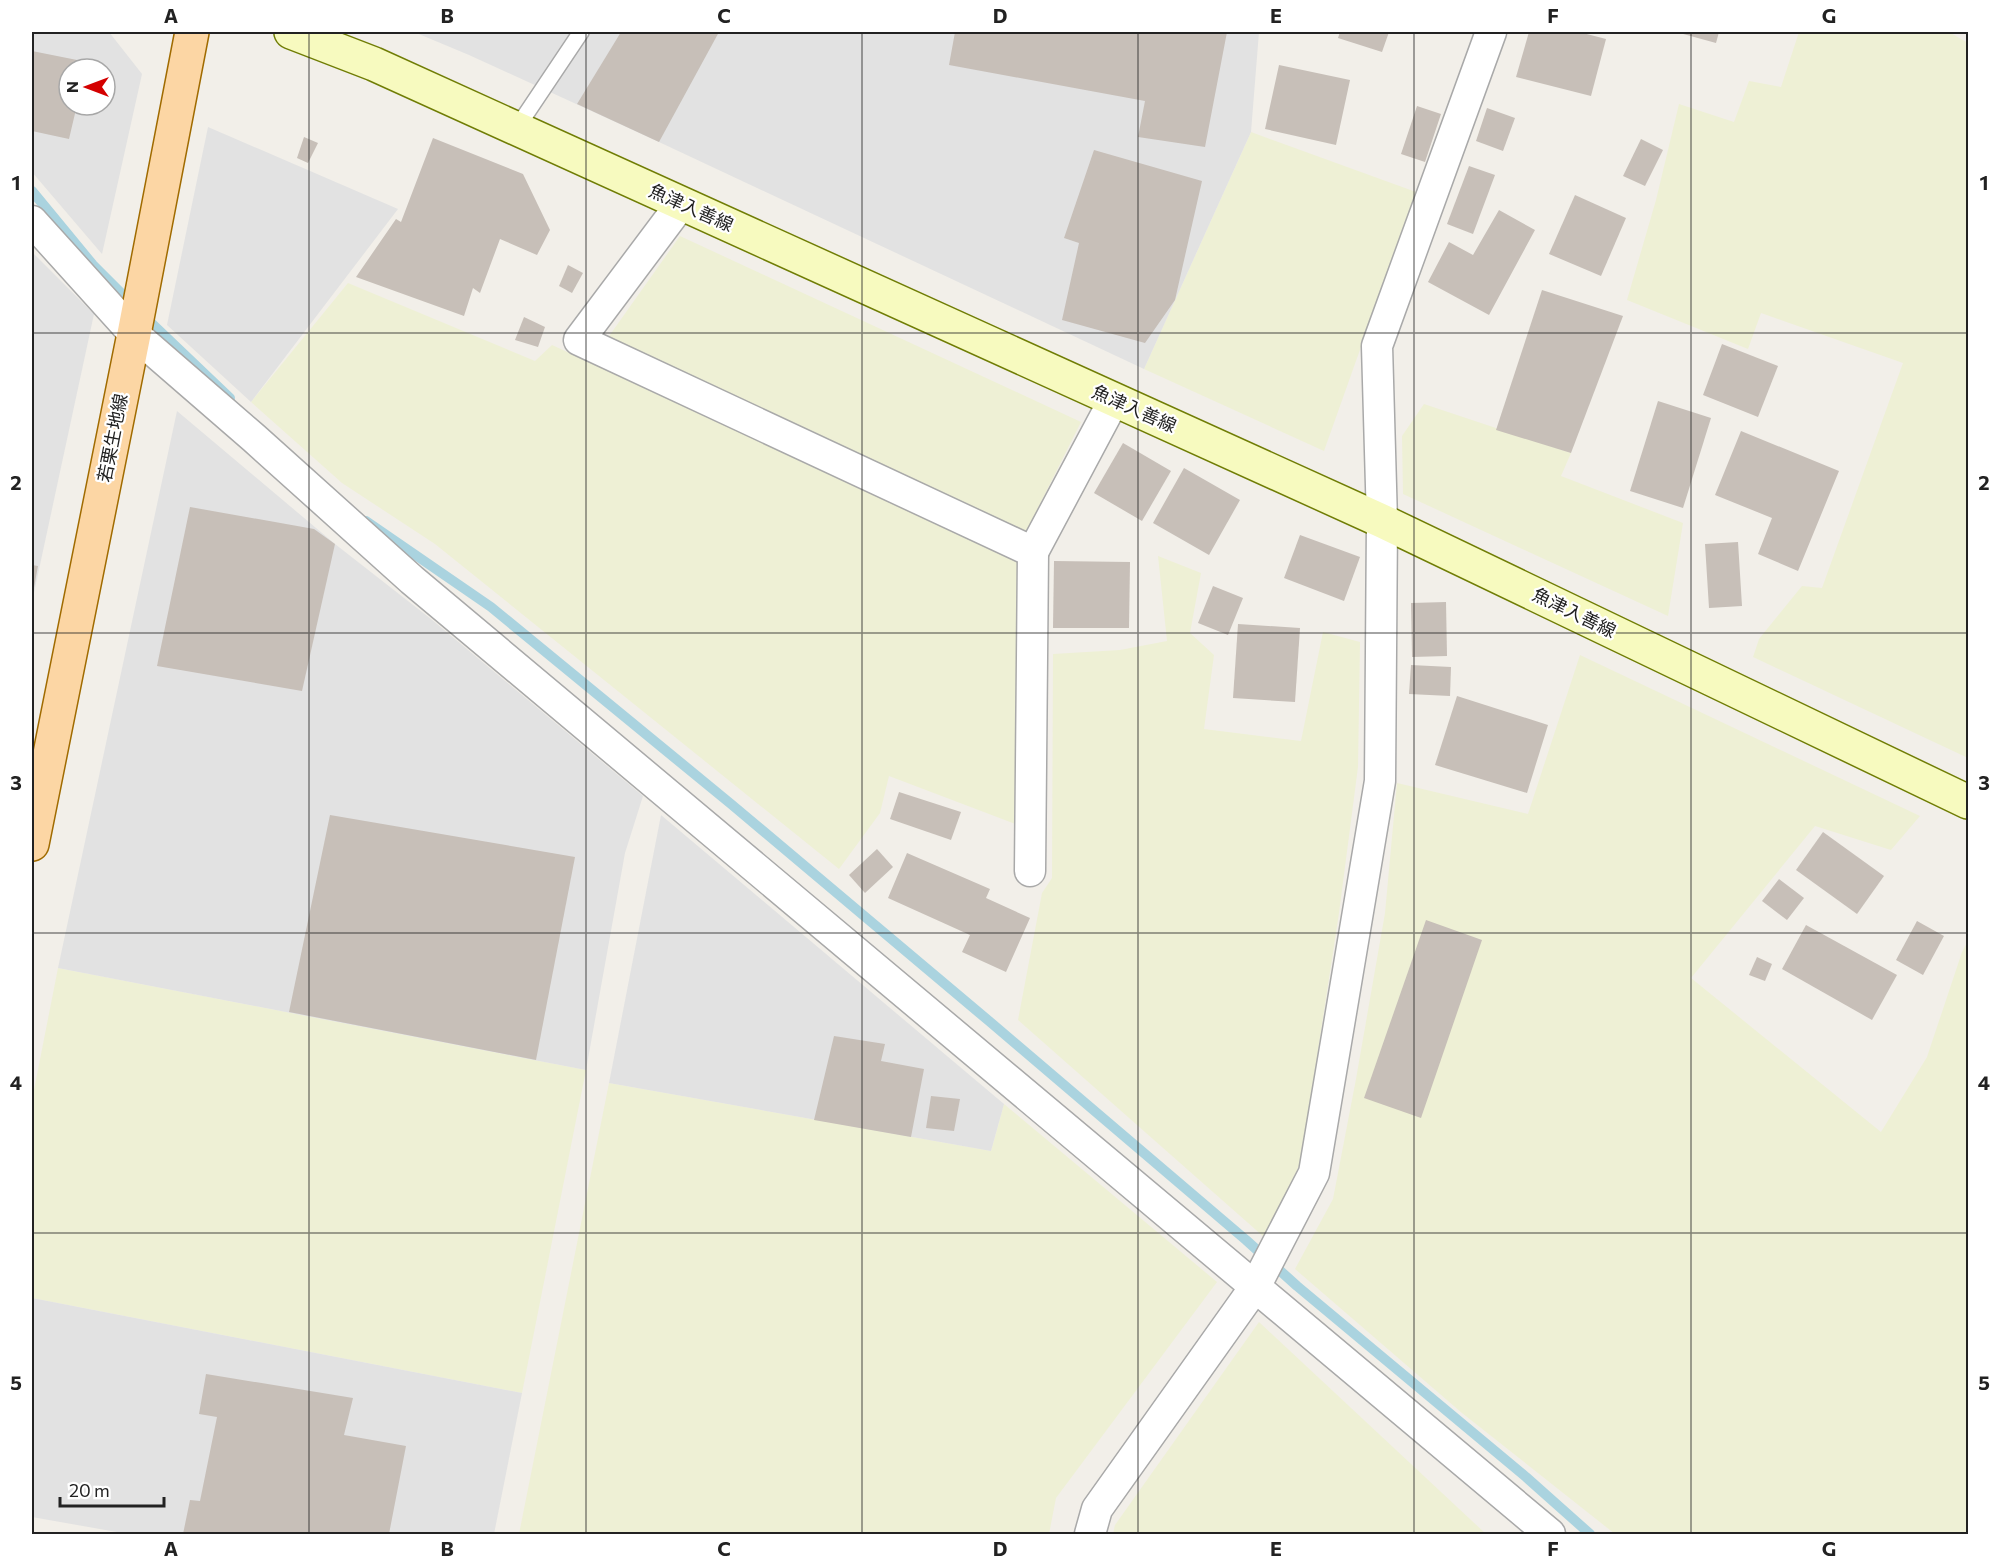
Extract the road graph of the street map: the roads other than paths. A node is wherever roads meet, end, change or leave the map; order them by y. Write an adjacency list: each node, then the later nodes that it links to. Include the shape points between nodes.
1 (192, 32): 8 (main road, 若栗生地線)
2 (291, 32): 5 (main road, 魚津入善線, via 374,64)
3 (581, 32): 5 (lane)
4 (1491, 32): 10 (street, via 1377,346)
5 (516, 129): 6 (main road, 魚津入善線)
6 (681, 204): 9 (main road, 魚津入善線); 11 (street, via 579,340)
7 (32, 221): 8 (street)
8 (134, 334): 13 (main road, 若栗生地線); 15 (street, via 412,580)
9 (1114, 400): 10 (main road, 魚津入善線); 11 (street)
10 (1382, 521): 12 (main road, 魚津入善線); 15 (street, via 1380,781 1314,1173)
11 (1033, 552): 14 (street)
12 (1968, 802)
13 (32, 844)
14 (1030, 871)
15 (1255, 1287): 16 (street, via 1097,1509); 17 (street)
16 (1090, 1534)
17 (1550, 1534)

